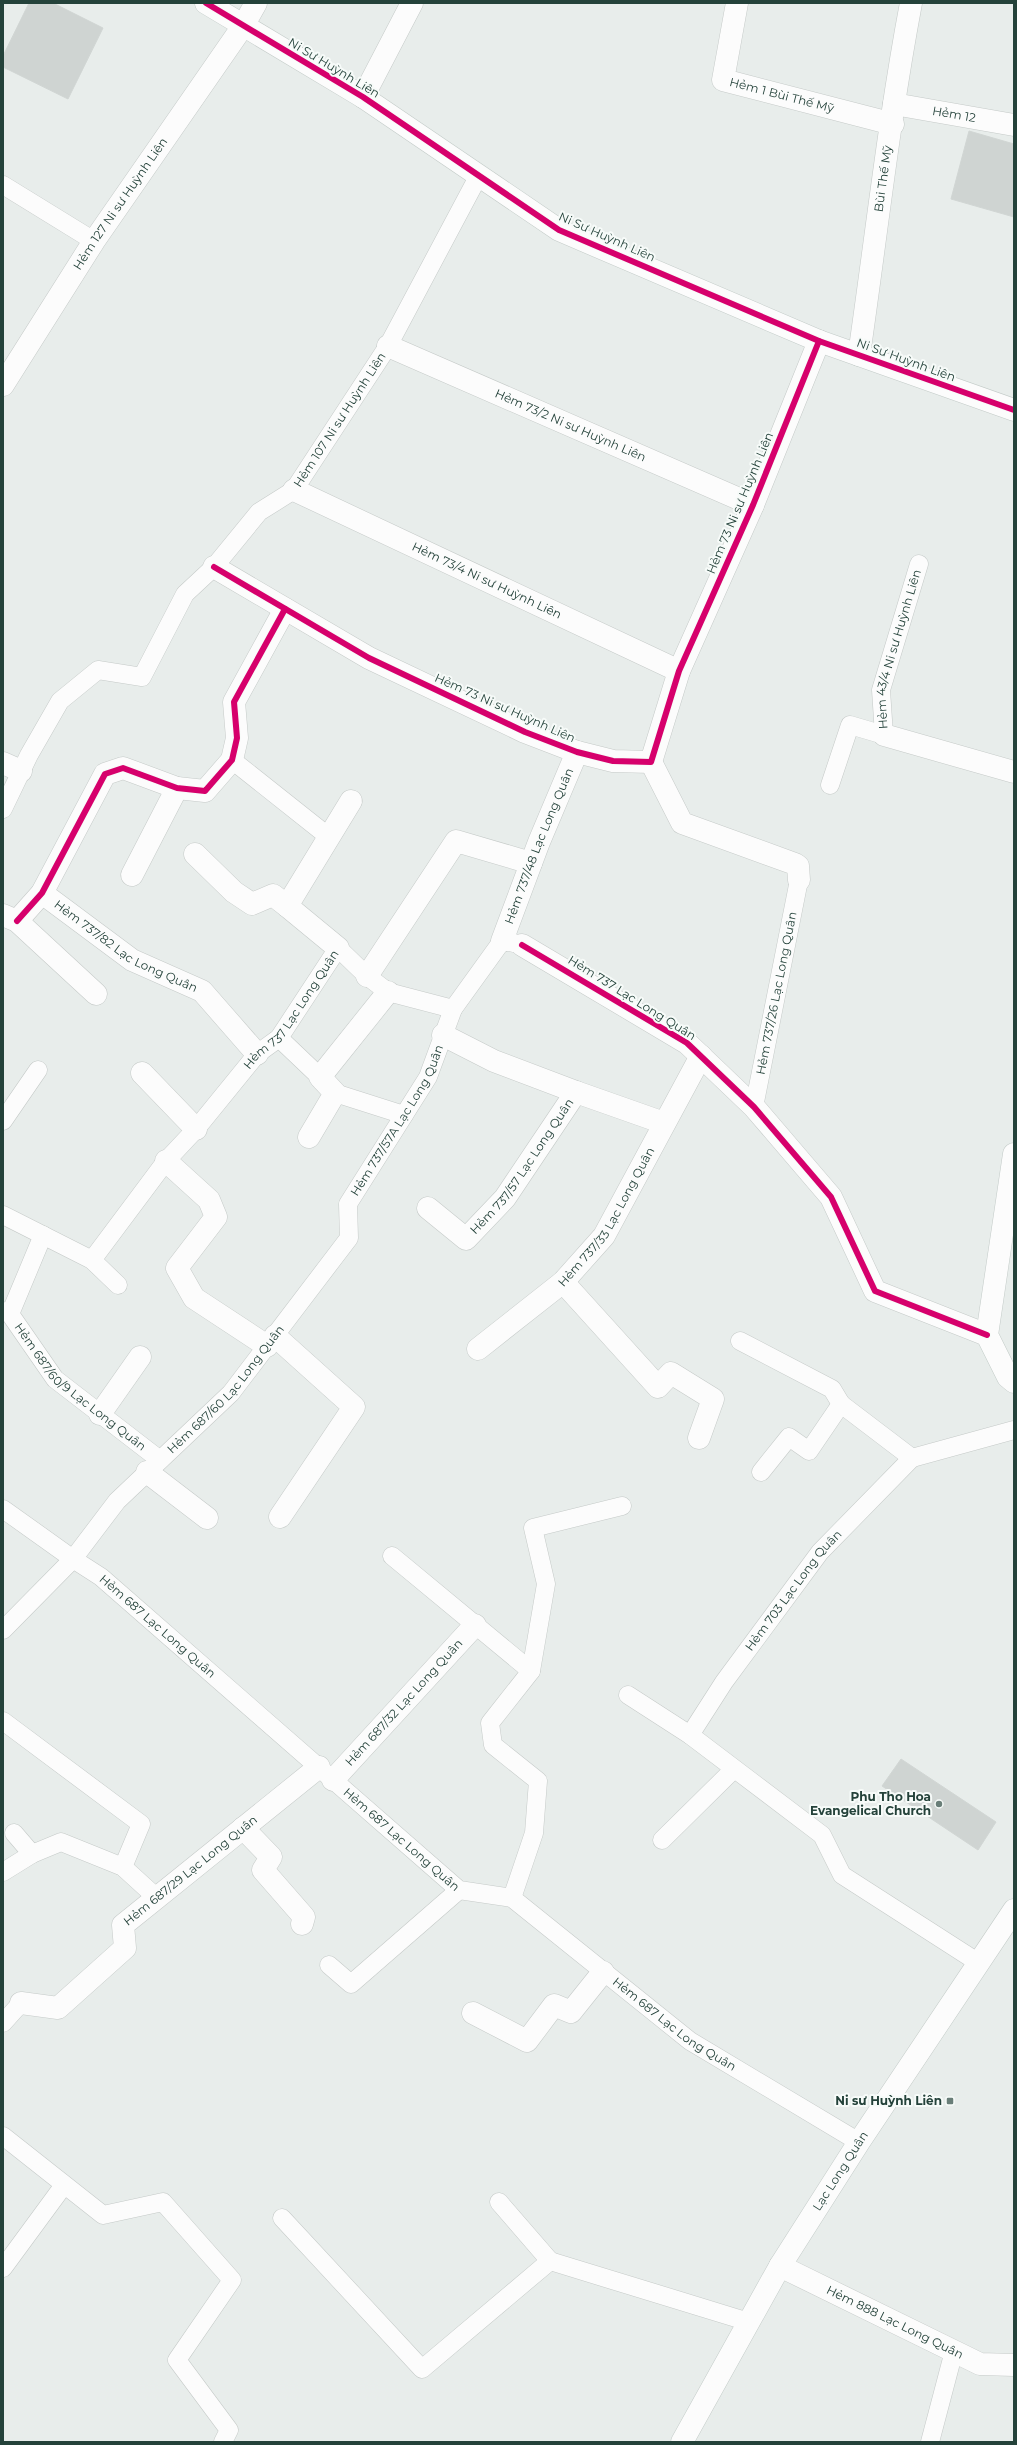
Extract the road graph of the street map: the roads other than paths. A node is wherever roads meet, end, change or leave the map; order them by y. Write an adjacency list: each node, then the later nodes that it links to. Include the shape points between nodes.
1 (206, 3): 6 (street, Ni Sư Huỳnh Liên)
2 (256, 3): 6 (street, Hẻm 127 Ni sư Huỳnh Liên)
3 (412, 3): 7 (street)
4 (737, 3): 8 (street, Hẻm 1 Bùi Thế Mỹ, via 723,80)
5 (911, 3): 8 (street, Bùi Thế Mỹ)
6 (243, 26): 7 (street, Ni Sư Huỳnh Liên); 12 (street, Hẻm 127 Ni sư Huỳnh Liên)
7 (363, 97): 10 (street, Ni Sư Huỳnh Liên)
8 (894, 114): 9 (street, Hẻm 12); 15 (street, Bùi Thế Mỹ)
9 (1014, 125)
10 (480, 176): 13 (street, Ni Sư Huỳnh Liên, via 559,230); 14 (lane, Hẻm 107 Ni sư Huỳnh Liên)
11 (3, 185): 12 (lane)
12 (94, 241): 16 (street, Hẻm 127 Ni sư Huỳnh Liên)
13 (819, 341): 15 (street, Ni Sư Huỳnh Liên); 19 (street, Hẻm 73 Ni sư Huỳnh Liên)
14 (388, 346): 18 (lane, Hẻm 107 Ni sư Huỳnh Liên); 19 (street, Hẻm 73/2 Ni sư Huỳnh Liên)
15 (859, 355): 17 (street, Ni Sư Huỳnh Liên)
16 (3, 385)
17 (1014, 410)
18 (294, 490): 21 (lane, Hẻm 107 Ni sư Huỳnh Liên, via 259,512); 23 (street, Hẻm 73/4 Ni sư Huỳnh Liên)
19 (753, 505): 23 (street, Hẻm 73 Ni sư Huỳnh Liên)
20 (920, 564): 24 (lane, Hẻm 43/4 Ni sư Huỳnh Liên, via 881,690)
21 (214, 567): 22 (street, Hẻm 73 Ni sư Huỳnh Liên); 28 (lane, Hẻm 107 Ni sư Huỳnh Liên, via 185,594 142,677 98,670 60,701)
22 (285, 609): 25 (street, Hẻm 73 Ni sư Huỳnh Liên, via 369,658 525,732); 26 (street, via 234,702 237,738)
23 (679, 671): 27 (street, Hẻm 73 Ni sư Huỳnh Liên)
24 (884, 735): 29 (street); 30 (lane, via 850,725)
25 (577, 752): 27 (street, Hẻm 73 Ni sư Huỳnh Liên, via 613,761); 36 (street, Hẻm 737/48 Lạc Long Quân)
26 (232, 760): 31 (street, via 205,790); 34 (lane)
27 (651, 762): 38 (street, via 682,823 795,864 798,866)
28 (12, 767): 33 (lane, Hẻm 107 Ni sư Huỳnh Liên)
29 (1014, 772)
30 (830, 785)
31 (177, 788): 37 (street); 39 (street, via 124,768 105,774)
32 (351, 801): 34 (street)
33 (3, 808)
34 (329, 837): 40 (street)
35 (195, 854): 40 (street, via 234,892 252,904 273,896)
36 (531, 863): 42 (street, Hẻm 737/48 Lạc Long Quân); 44 (street, via 456,841)
37 (132, 875)
38 (798, 880): 57 (lane, Hẻm 737/26 Lạc Long Quân)
39 (42, 893): 41 (street); 50 (street, Hẻm 737/82 Lạc Long Quân, via 132,960 202,991)
40 (287, 906): 43 (street)
41 (10, 918): 46 (street)
42 (512, 943): 47 (lane); 51 (street, Hẻm 737 Lạc Long Quân, via 687,1043)
43 (338, 948): 44 (lane, Hẻm 737 Lạc Long Quân); 49 (lane, Hẻm 737 Lạc Long Quân)
44 (367, 976): 45 (lane, Hẻm 737 Lạc Long Quân)
45 (388, 992): 47 (lane, Hẻm 737 Lạc Long Quân); 54 (street)
46 (96, 994)
47 (453, 1009): 48 (lane)
48 (443, 1035): 55 (street, Hẻm 737/57 Lạc Long Quân, via 494,1060); 58 (lane, Hẻm 737/57A Lạc Long Quân, via 428,1077)
49 (278, 1038): 50 (lane, Hẻm 737 Lạc Long Quân); 54 (lane)
50 (257, 1054): 61 (lane, Hẻm 737 Lạc Long Quân)
51 (701, 1056): 57 (street, Hẻm 737 Lạc Long Quân); 60 (street, Hẻm 737/33 Lạc Long Quân)
52 (38, 1070): 59 (lane)
53 (142, 1073): 61 (street)
54 (320, 1077): 56 (street)
55 (576, 1092): 60 (street, Hẻm 737/57 Lạc Long Quân); 66 (street, Hẻm 737/57 Lạc Long Quân, via 505,1198 466,1239)
56 (334, 1093): 58 (lane); 62 (street)
57 (754, 1107): 73 (street, Hẻm 737 Lạc Long Quân, via 831,1197 876,1291)
58 (404, 1115): 65 (lane, Hẻm 737/57A Lạc Long Quân)
59 (3, 1121)
60 (664, 1123): 70 (street, Hẻm 737/33 Lạc Long Quân, via 604,1236)
61 (196, 1129): 64 (lane, Hẻm 737 Lạc Long Quân)
62 (309, 1137)
63 (1014, 1154): 73 (street)
64 (166, 1161): 69 (lane, Hẻm 737 Lạc Long Quân); 74 (street, via 209,1200 216,1217 177,1268 194,1298)
65 (348, 1204): 74 (lane, Hẻm 687/60 Lạc Long Quân, via 349,1238)
66 (428, 1208)
67 (3, 1215): 68 (lane)
68 (43, 1235): 69 (lane); 72 (lane)
69 (92, 1260): 71 (lane)
70 (563, 1282): 76 (street, Hẻm 737/33 Lạc Long Quân); 82 (street, via 658,1387 671,1373 713,1399)
71 (118, 1285)
72 (6, 1312): 80 (lane, Hẻm 687/60/9 Lạc Long Quân, via 56,1379)
73 (987, 1335): 78 (street, via 1008,1376)
74 (271, 1341): 84 (lane, Hẻm 687/60 Lạc Long Quân, via 231,1393); 88 (street, via 354,1407)
75 (740, 1341): 79 (lane, via 832,1389)
76 (478, 1350)
77 (140, 1357): 80 (street)
78 (1014, 1382)
79 (841, 1404): 83 (lane); 85 (lane, via 809,1451 789,1437)
80 (100, 1414): 84 (lane, Hẻm 687/60/9 Lạc Long Quân)
81 (1014, 1430): 83 (lane)
82 (699, 1438)
83 (912, 1458): 97 (lane, Hẻm 703 Lạc Long Quân, via 820,1552 724,1682)
84 (154, 1466): 89 (street); 91 (lane, Hẻm 687/60 Lạc Long Quân, via 117,1501)
85 (761, 1472)
86 (622, 1506): 94 (lane, via 533,1528 546,1584)
87 (3, 1509): 91 (lane, Hẻm 687 Lạc Long Quân)
88 (280, 1517)
89 (207, 1518)
90 (392, 1556): 92 (lane)
91 (73, 1559): 93 (lane); 99 (lane, Hẻm 687 Lạc Long Quân, via 101,1577)
92 (475, 1625): 94 (lane); 99 (street, Hẻm 687/32 Lạc Long Quân)
93 (3, 1630)
94 (531, 1671): 108 (lane, via 490,1723 493,1745 538,1781 534,1833)
95 (628, 1695): 97 (lane)
96 (3, 1721): 104 (lane, via 141,1824)
97 (690, 1735): 98 (lane)
98 (734, 1769): 102 (lane); 111 (lane, via 822,1835 842,1875)
99 (326, 1773): 100 (street, Hẻm 687/29 Lạc Long Quân); 106 (lane, Hẻm 687 Lạc Long Quân)
100 (243, 1828): 107 (street, Hẻm 687/29 Lạc Long Quân); 110 (street, via 271,1857 263,1870 304,1917)
101 (14, 1833): 103 (lane)
102 (662, 1840)
103 (32, 1854): 104 (lane, via 61,1842); 105 (lane)
104 (123, 1867): 107 (lane)
105 (3, 1872)
106 (459, 1890): 108 (lane, Hẻm 687 Lạc Long Quân); 112 (lane, via 351,1984)
107 (157, 1898): 114 (street, Hẻm 687/29 Lạc Long Quân, via 124,1925 125,1948 58,2008)
108 (512, 1898): 113 (lane, Hẻm 687 Lạc Long Quân)
109 (1012, 1916): 111 (street, Lạc Long Quân)
110 (302, 1924)
111 (979, 1963): 118 (street, Lạc Long Quân)
112 (329, 1965)
113 (603, 1972): 115 (street, via 571,2012 554,2005 526,2041); 118 (lane, Hẻm 687 Lạc Long Quân, via 690,2041)
114 (21, 2003): 116 (lane)
115 (473, 2013)
116 (3, 2023)
117 (3, 2136): 119 (lane)
118 (859, 2142): 123 (street, Lạc Long Quân)
119 (64, 2185): 124 (lane); 128 (lane, via 103,2215 163,2202 232,2280 177,2360 229,2430)
120 (499, 2202): 122 (lane)
121 (282, 2218): 122 (lane, via 422,2369)
122 (550, 2261): 125 (lane)
123 (780, 2266): 125 (street, Lạc Long Quân); 126 (street, Hẻm 888 Lạc Long Quân)
124 (3, 2268)
125 (750, 2322): 129 (street, Lạc Long Quân)
126 (954, 2351): 127 (street, Hẻm 888 Lạc Long Quân, via 980,2364); 130 (lane)
127 (1014, 2365)
128 (224, 2442)
129 (682, 2442)
130 (930, 2442)

